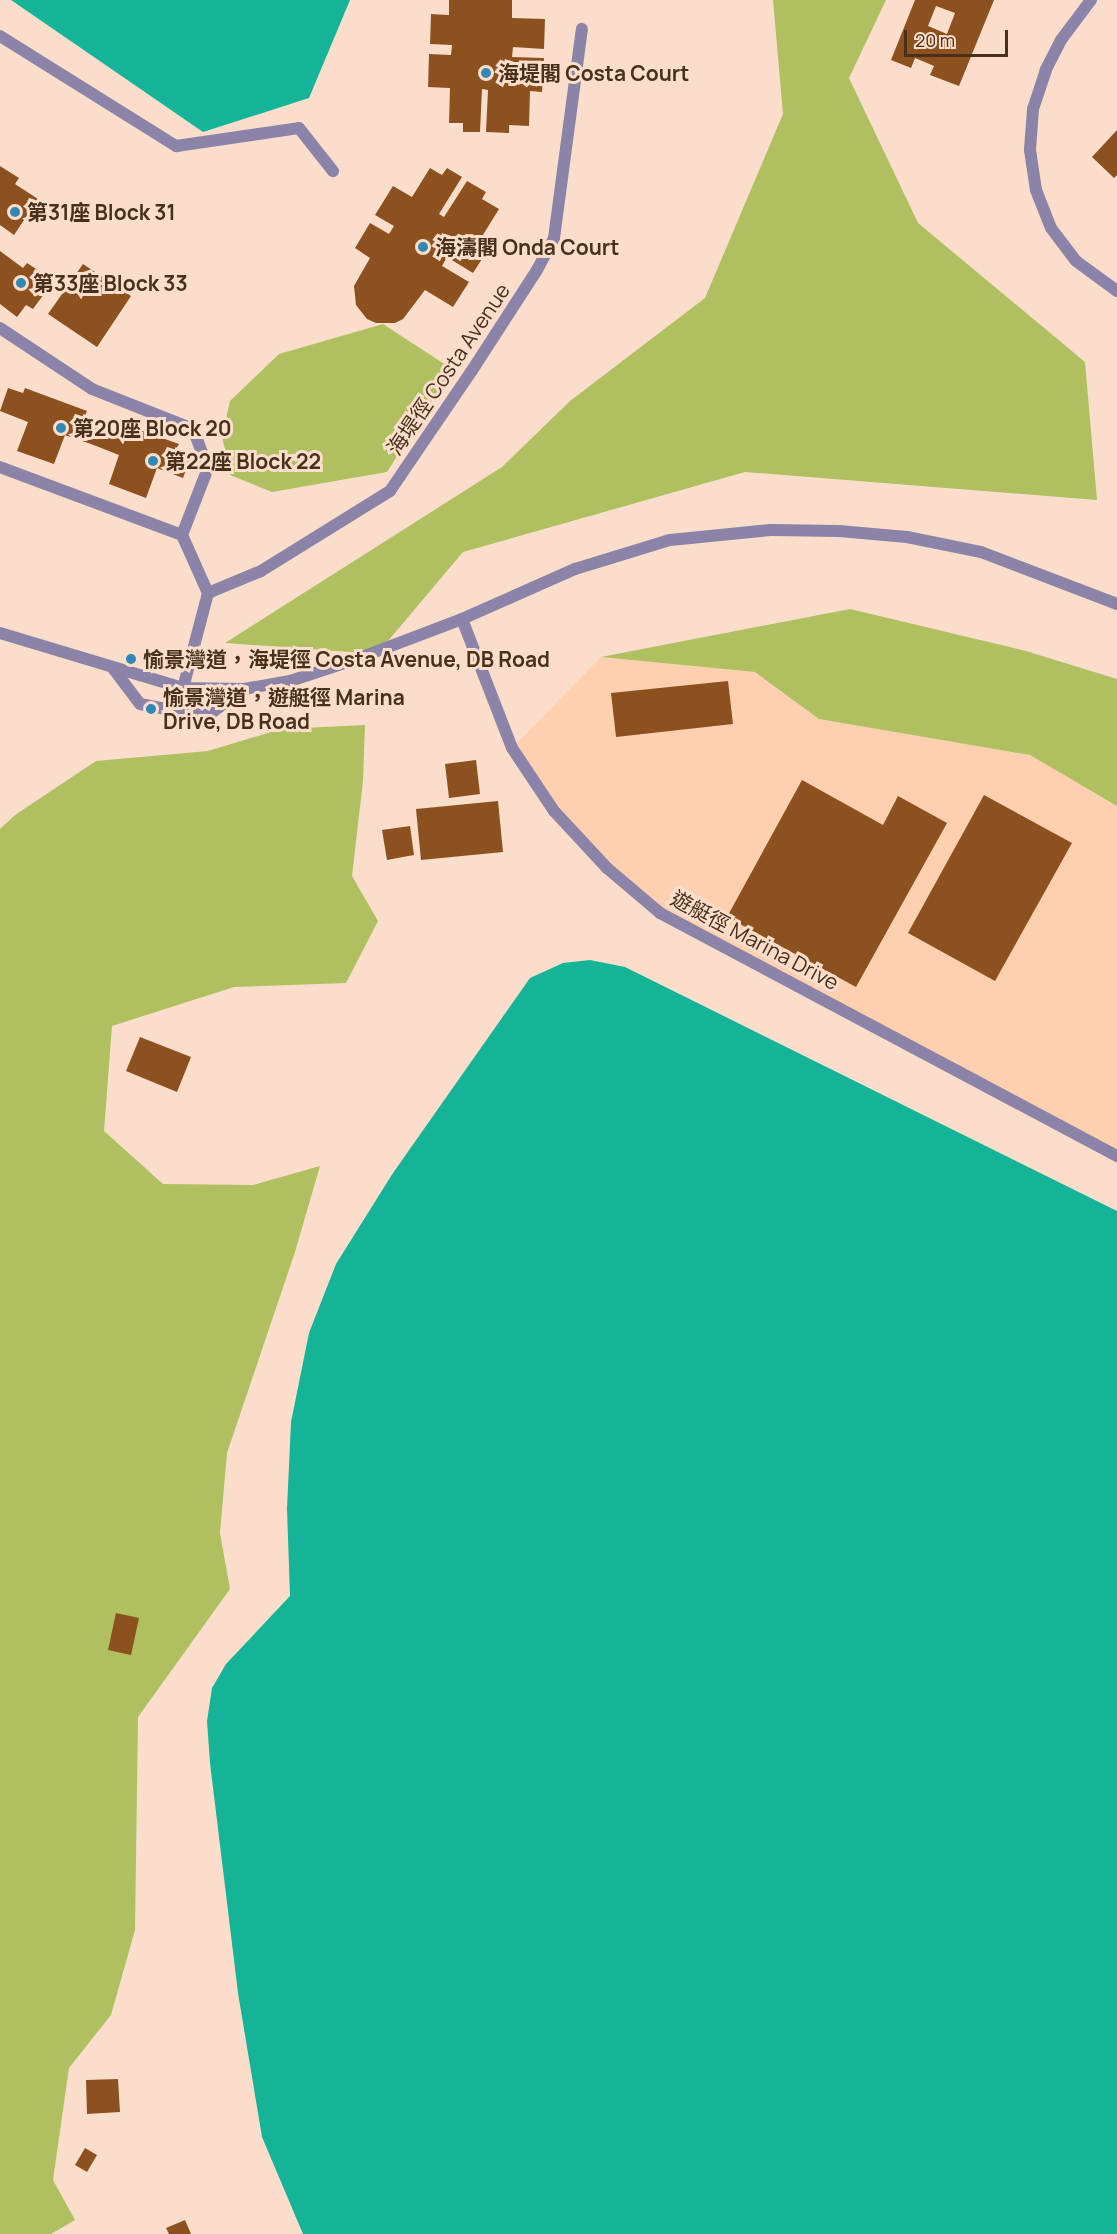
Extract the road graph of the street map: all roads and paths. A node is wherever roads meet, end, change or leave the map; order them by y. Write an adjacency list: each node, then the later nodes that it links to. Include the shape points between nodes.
1 (1091, 0): 5 (street, via 1061,40 1046,70 1033,109 1030,150 1036,190 1052,228 1076,261)
2 (582, 29): 9 (street, 海堤徑 Costa Avenue, via 554,238 471,372 390,491 261,572)
3 (0, 36): 4 (street, via 176,146 299,128)
4 (333, 171)
5 (1117, 291)
6 (0, 328): 8 (street, via 92,389 193,429 208,468)
7 (0, 467): 8 (street)
8 (182, 535): 9 (street)
9 (208, 593): 14 (street)
10 (1117, 604): 11 (street, via 981,552 907,537 771,530 670,540 575,569)
11 (462, 619): 15 (street, via 290,681); 16 (street, 遊艇徑 Marina Drive, via 512,748 554,811 607,868 660,913)
12 (0, 633): 13 (street)
13 (112, 667): 14 (street); 15 (street, via 140,704 182,712 214,711)
14 (183, 688): 15 (street)
15 (243, 689)
16 (1117, 1156)

